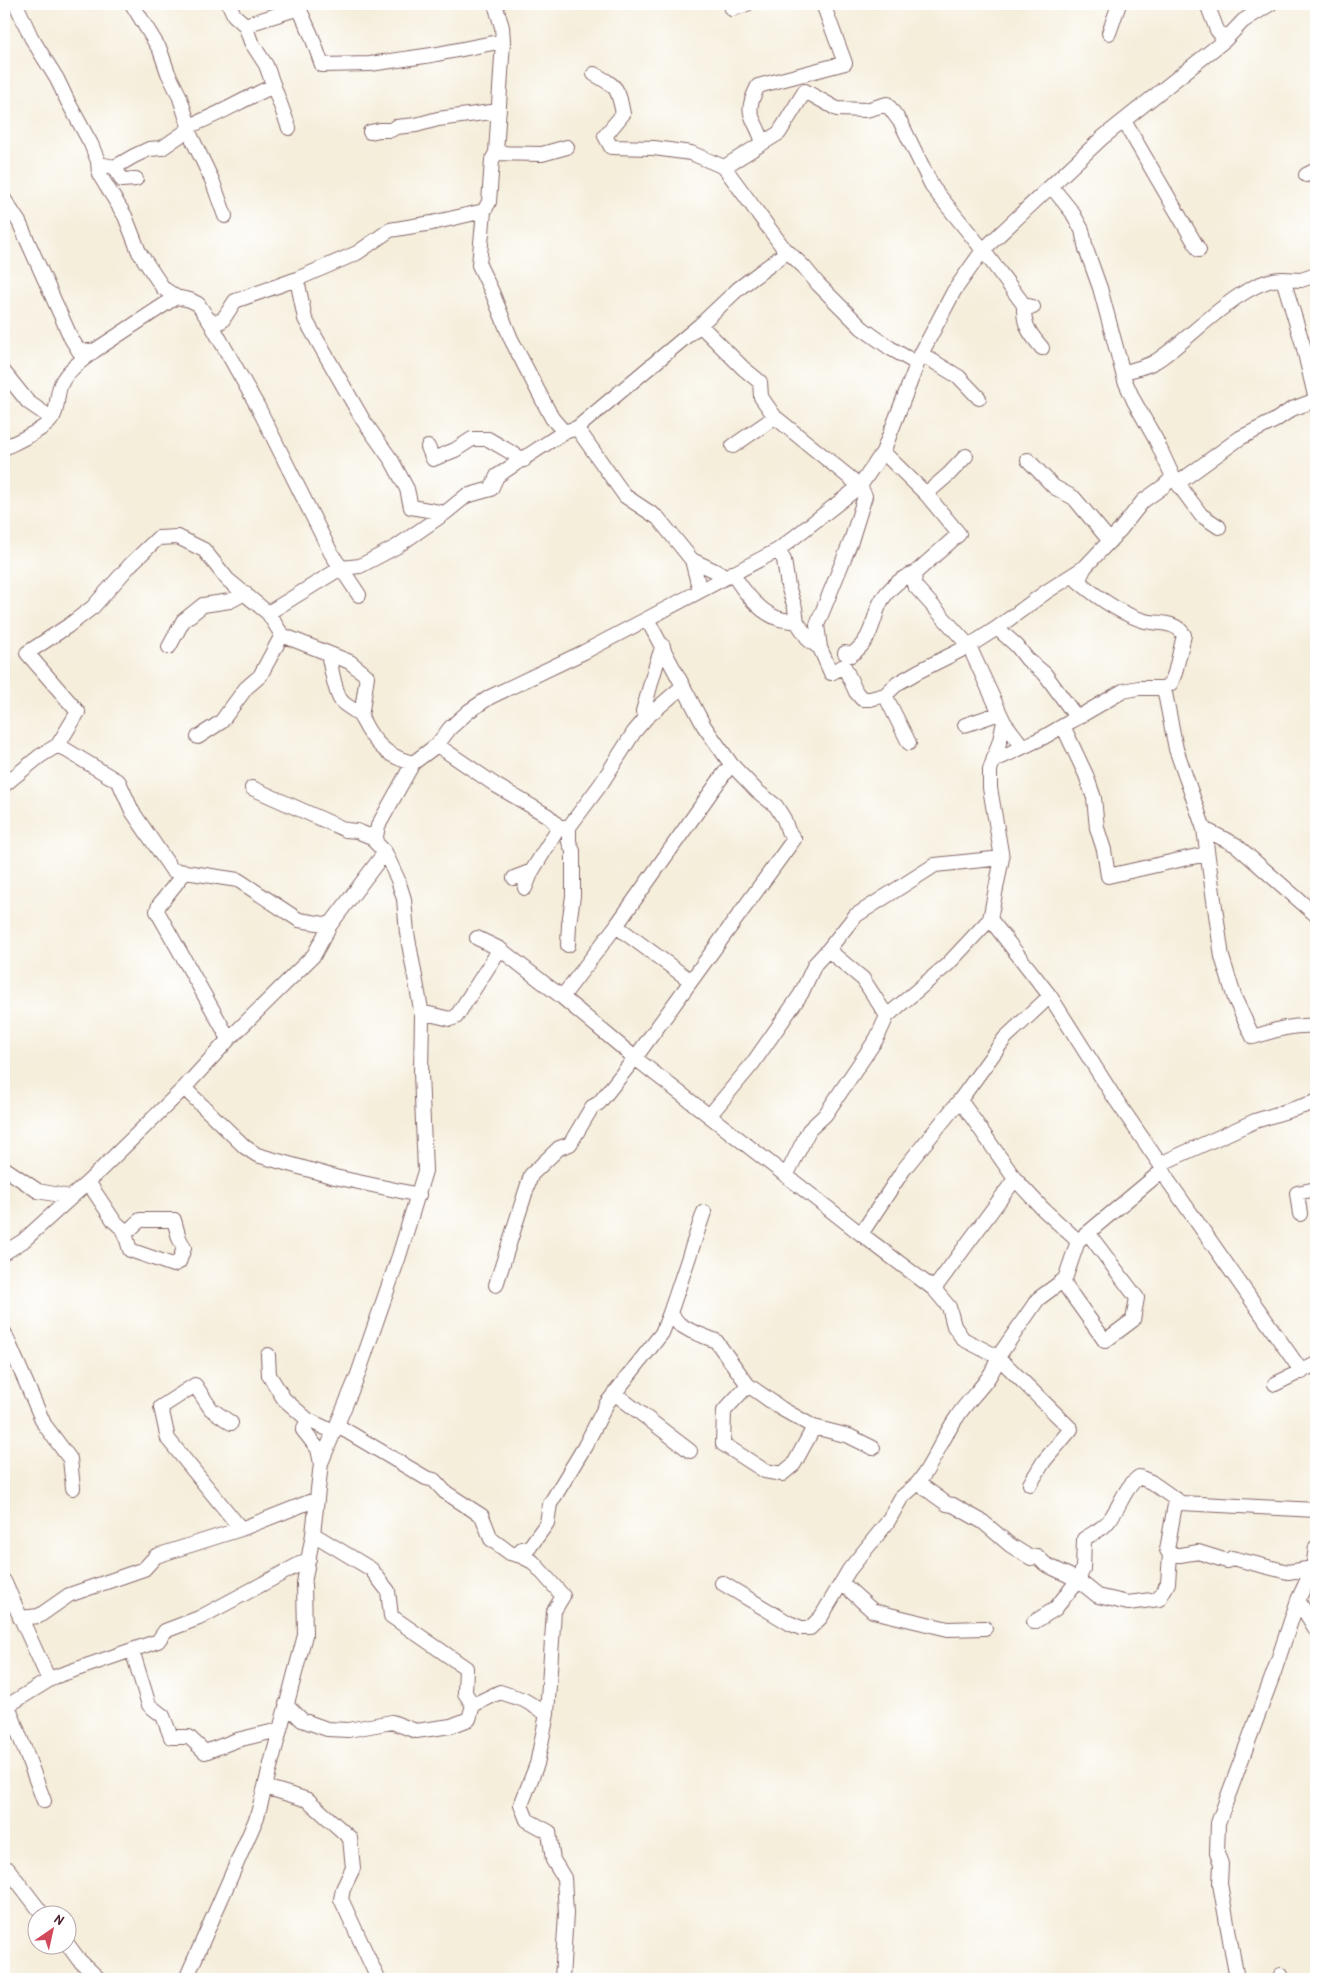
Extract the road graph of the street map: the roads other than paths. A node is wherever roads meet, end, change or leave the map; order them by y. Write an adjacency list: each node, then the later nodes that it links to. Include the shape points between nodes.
1 (16, 4): 28 (street, via 91,144)
2 (132, 4): 20 (street, via 160,50)
3 (229, 4): 12 (street, via 234,15)
4 (497, 4): 15 (street)
5 (747, 4): 11 (street)
6 (823, 4): 23 (street, via 844,63 758,86 749,112)
7 (1119, 4): 13 (street)
8 (1207, 4): 14 (street, via 1217,30)
9 (1270, 4): 14 (street, via 1243,21)
10 (304, 6): 12 (street); 15 (street, via 322,66 432,56)
11 (732, 9)
12 (245, 25): 17 (street)
13 (1109, 33)
14 (1225, 40): 19 (street)
15 (503, 41): 18 (street)
16 (594, 74): 27 (street, via 613,85 619,93 623,114 605,136 611,147 692,153)
17 (274, 86): 20 (street, via 252,94); 21 (street)
18 (498, 111): 22 (street); 25 (street)
19 (1124, 121): 30 (street); 35 (street)
20 (189, 128): 26 (street, via 162,148 149,149); 33 (street)
21 (289, 128)
22 (370, 132)
23 (763, 143): 27 (street); 34 (street, via 779,133 805,91 837,109 866,110 887,104 901,123 933,188)
24 (567, 147): 25 (street, via 542,154)
25 (496, 153): 32 (street)
26 (115, 167): 28 (street, via 104,165); 29 (street, via 122,180)
27 (724, 167): 36 (street)
28 (99, 174): 40 (street, via 125,216 139,252 163,288)
29 (136, 179)
30 (1051, 186): 34 (street); 47 (street, via 1082,230)
31 (4, 199): 44 (street, via 19,222 71,338 79,351)
32 (484, 211): 38 (street, via 390,230 357,253); 52 (street, via 479,265 511,339 552,418)
33 (224, 216)
34 (983, 250): 43 (street, via 1028,306 1023,318); 45 (street, via 954,291)
35 (1199, 250)
36 (787, 252): 42 (street, via 738,289); 45 (street, via 862,328 890,348)
37 (1316, 275): 39 (street, via 1301,280)
38 (297, 279): 41 (street, via 235,301 222,321); 63 (street, via 305,319 363,420 392,461 407,489 411,506)
39 (1283, 279): 47 (street, via 1274,279 1237,297 1155,362); 49 (street)
40 (176, 297): 41 (street, via 198,304); 44 (street)
41 (210, 322): 69 (street)
42 (700, 325): 50 (street, via 760,382 762,397); 52 (street)
43 (1042, 348)
44 (94, 351): 51 (street, via 62,382 58,406)
45 (918, 358): 48 (street, via 958,377); 56 (street)
46 (4, 372): 51 (street, via 28,402)
47 (1123, 373): 60 (street)
48 (979, 398)
49 (1316, 400): 60 (street, via 1292,409 1240,438)
50 (776, 417): 53 (street); 61 (street)
51 (52, 418): 55 (street)
52 (570, 430): 58 (street); 67 (street, via 625,496 658,518)
53 (733, 446)
54 (428, 447): 58 (street, via 433,460 472,439 488,439)
55 (4, 448)
56 (883, 452): 61 (street); 62 (street)
57 (966, 456): 62 (street)
58 (524, 460): 63 (street, via 497,476 491,489 466,496)
59 (1028, 460): 65 (street, via 1054,487 1074,498)
60 (1175, 480): 64 (street, via 1201,515); 65 (street, via 1143,501)
61 (860, 486): 66 (street); 83 (street, via 865,496 860,516 817,625)
62 (926, 494): 70 (street, via 959,534)
63 (445, 514): 69 (street, via 396,547 360,566)
64 (1219, 527)
65 (1110, 541): 68 (street)
66 (778, 550): 71 (street); 77 (street, via 784,560)
67 (692, 560): 71 (street); 72 (street)
68 (1085, 567): 78 (street); 89 (street, via 1078,581 1094,595 1144,620 1172,625 1184,635 1175,673 1171,683)
69 (342, 568): 74 (street); 75 (street)
70 (915, 573): 81 (street, via 914,584); 85 (street, via 903,578 882,600 865,643 851,655)
71 (729, 574): 72 (street); 77 (street, via 766,611 776,618)
72 (700, 591): 76 (street)
73 (245, 593): 75 (street); 82 (street, via 230,601 203,605 182,621); 99 (street, via 228,580 204,550 178,537 158,538 94,607 26,654 78,712)
74 (359, 595)
75 (268, 612): 79 (street)
76 (647, 619): 80 (street); 100 (street, via 490,696 450,728)
77 (797, 622): 83 (street, via 809,640)
78 (998, 628): 81 (street); 94 (street, via 1046,674)
79 (282, 635): 84 (street); 97 (street, via 260,676 246,688 220,722)
80 (663, 646): 88 (street); 93 (street, via 654,665 643,711)
81 (969, 646): 90 (street, via 898,683); 92 (street)
82 (169, 647)
83 (820, 648): 90 (street, via 831,673 844,666 862,699)
84 (328, 654): 87 (street, via 350,662); 91 (street, via 339,697)
85 (845, 654)
86 (372, 662): 87 (street)
87 (367, 676): 91 (street)
88 (684, 686): 93 (street); 104 (street, via 704,726)
89 (1164, 688): 94 (street, via 1123,691); 108 (street, via 1176,749)
90 (886, 696): 98 (street)
91 (360, 716): 103 (street, via 380,746 397,759)
92 (1002, 717): 95 (street); 101 (street); 102 (street)
93 (646, 718): 107 (street, via 601,784)
94 (1078, 718): 96 (street)
95 (965, 725)
96 (1063, 726): 101 (street); 111 (street, via 1094,798 1108,876)
97 (198, 737)
98 (909, 743)
99 (58, 745): 105 (street); 114 (street, via 119,782 132,811 172,870)
100 (437, 745): 103 (street); 107 (street)
101 (1023, 747): 102 (street)
102 (993, 761): 112 (street, via 990,788)
103 (413, 763): 109 (street)
104 (731, 764): 120 (street); 125 (street, via 776,806 794,839)
105 (4, 785)
106 (252, 788): 109 (street, via 304,806 346,830 369,836)
107 (564, 827): 113 (street); 122 (street, via 573,851 574,896)
108 (1204, 829): 111 (street); 117 (street, via 1236,845)
109 (376, 834): 110 (street, via 375,842)
110 (385, 852): 119 (street); 128 (street, via 404,899)
111 (1206, 854): 130 (street, via 1222,957 1235,999 1253,1037 1302,1024)
112 (1002, 858): 118 (street); 124 (street, via 935,865 855,916)
113 (532, 870): 115 (street); 116 (street)
114 (185, 872): 119 (street, via 238,880 299,920); 131 (street, via 157,911)
115 (514, 878)
116 (525, 888)
117 (1316, 915)
118 (990, 919): 126 (street); 129 (street, via 948,964)
119 (330, 925): 131 (street, via 314,955)
120 (616, 926): 125 (street); 127 (street)
121 (477, 938): 123 (street)
122 (568, 945)
123 (500, 949): 127 (street); 128 (street, via 456,1017)
124 (828, 950): 129 (street, via 863,979); 136 (street, via 815,964 801,994 753,1063)
125 (691, 981): 132 (street)
126 (1050, 996): 134 (street, via 1006,1038); 137 (street)
127 (562, 997): 132 (street)
128 (421, 1012): 143 (street, via 425,1171)
129 (887, 1016): 139 (street, via 877,1038 825,1116 809,1130)
130 (1316, 1026)
131 (229, 1039): 133 (street)
132 (635, 1058): 136 (street); 152 (street, via 599,1103 592,1107 570,1144 559,1148 531,1175)
133 (184, 1088): 141 (street); 143 (street, via 257,1155 335,1177)
134 (960, 1100): 140 (street); 148 (street, via 904,1169)
135 (1316, 1102): 137 (street, via 1255,1121)
136 (710, 1115): 139 (street)
137 (1161, 1167): 149 (street); 159 (street)
138 (4, 1168): 144 (street, via 38,1191)
139 (786, 1176): 148 (street)
140 (1015, 1179): 149 (street, via 1043,1208); 153 (street)
141 (88, 1182): 144 (street); 147 (street, via 114,1221)
142 (1316, 1189): 146 (street, via 1297,1193)
143 (419, 1195): 166 (street)
144 (70, 1197): 150 (street)
145 (704, 1212): 154 (street)
146 (1300, 1214)
147 (124, 1230)
148 (861, 1234): 153 (street)
149 (1083, 1237): 151 (street); 151 (street, via 1137,1298 1133,1320 1105,1341)
150 (4, 1253)
151 (1062, 1281): 157 (street, via 1038,1298)
152 (496, 1285)
153 (934, 1289): 157 (street, via 949,1307 954,1326 963,1339)
154 (670, 1313): 161 (street, via 679,1324 716,1341); 162 (street, via 662,1333)
155 (4, 1332): 172 (street, via 44,1424 70,1459)
156 (268, 1355): 163 (street, via 269,1375 284,1399)
157 (998, 1357): 170 (street, via 996,1368 957,1416); 171 (street, via 1071,1429 1044,1461)
158 (1316, 1364): 159 (street)
159 (1302, 1372): 160 (street)
160 (1275, 1384)
161 (748, 1385): 165 (street); 165 (street, via 724,1411 724,1444 765,1471 782,1474 794,1464)
162 (614, 1393): 168 (street); 179 (street, via 550,1504 547,1523 529,1548 522,1549)
163 (308, 1420): 166 (street); 169 (street, via 303,1430 318,1449)
164 (231, 1423): 176 (street, via 211,1409 195,1385 161,1407 168,1439)
165 (814, 1427): 167 (street, via 849,1436)
166 (336, 1429): 169 (street); 179 (street, via 434,1480 445,1492 482,1516 491,1539 510,1553)
167 (872, 1448)
168 (690, 1451)
169 (321, 1463): 173 (street)
170 (918, 1483): 182 (street, via 947,1504 983,1522 1031,1558 1037,1556 1045,1564); 185 (street, via 901,1498 878,1537)
171 (1030, 1484)
172 (74, 1488)
173 (317, 1499): 176 (street); 177 (street)
174 (1176, 1499): 175 (street, via 1181,1503); 178 (street, via 1167,1550); 182 (street, via 1139,1477 1131,1483 1105,1525 1084,1539 1083,1569)
175 (1316, 1510)
176 (241, 1529): 187 (street, via 156,1556 144,1569 69,1595 39,1616)
177 (313, 1534): 180 (street); 194 (street, via 371,1569 388,1591 391,1616 466,1668 465,1693)
178 (1170, 1555): 181 (street, via 1198,1552 1288,1572); 182 (street, via 1168,1583 1159,1599 1128,1603 1098,1596)
179 (521, 1556): 196 (street, via 533,1562 562,1596 554,1611)
180 (309, 1559): 191 (street, via 199,1618 165,1631 158,1641); 193 (street, via 304,1584 304,1635)
181 (1315, 1559): 186 (street)
182 (1078, 1580): 188 (street, via 1055,1609)
183 (4, 1581): 187 (street)
184 (722, 1583): 185 (street, via 789,1623 810,1628 821,1617)
185 (842, 1583): 189 (street, via 873,1612 948,1629)
186 (1298, 1600): 190 (street); 207 (street, via 1218,1823 1220,1884)
187 (20, 1618): 192 (street)
188 (1034, 1622)
189 (985, 1628)
190 (1316, 1630)
191 (132, 1650): 192 (street); 197 (street, via 149,1705 163,1716 171,1737 189,1738 204,1752)
192 (49, 1680): 195 (street)
193 (286, 1704): 194 (street, via 302,1720 327,1729 348,1730 392,1722 416,1731 451,1726 469,1719); 197 (street)
194 (473, 1705): 196 (street, via 500,1692 524,1700)
195 (6, 1706): 199 (street)
196 (547, 1714): 206 (street, via 537,1764 521,1806 527,1820 548,1832 553,1860 564,1878 566,1914)
197 (279, 1730): 198 (street)
198 (265, 1787): 204 (street, via 257,1817); 205 (street, via 308,1800 350,1838 353,1868 341,1899)
199 (44, 1801)
200 (8, 1869): 201 (street)
201 (36, 1906)
202 (77, 1956): 203 (street)
203 (100, 1979)
204 (186, 1979)
205 (378, 1979)
206 (562, 1979)
207 (1236, 1979)

